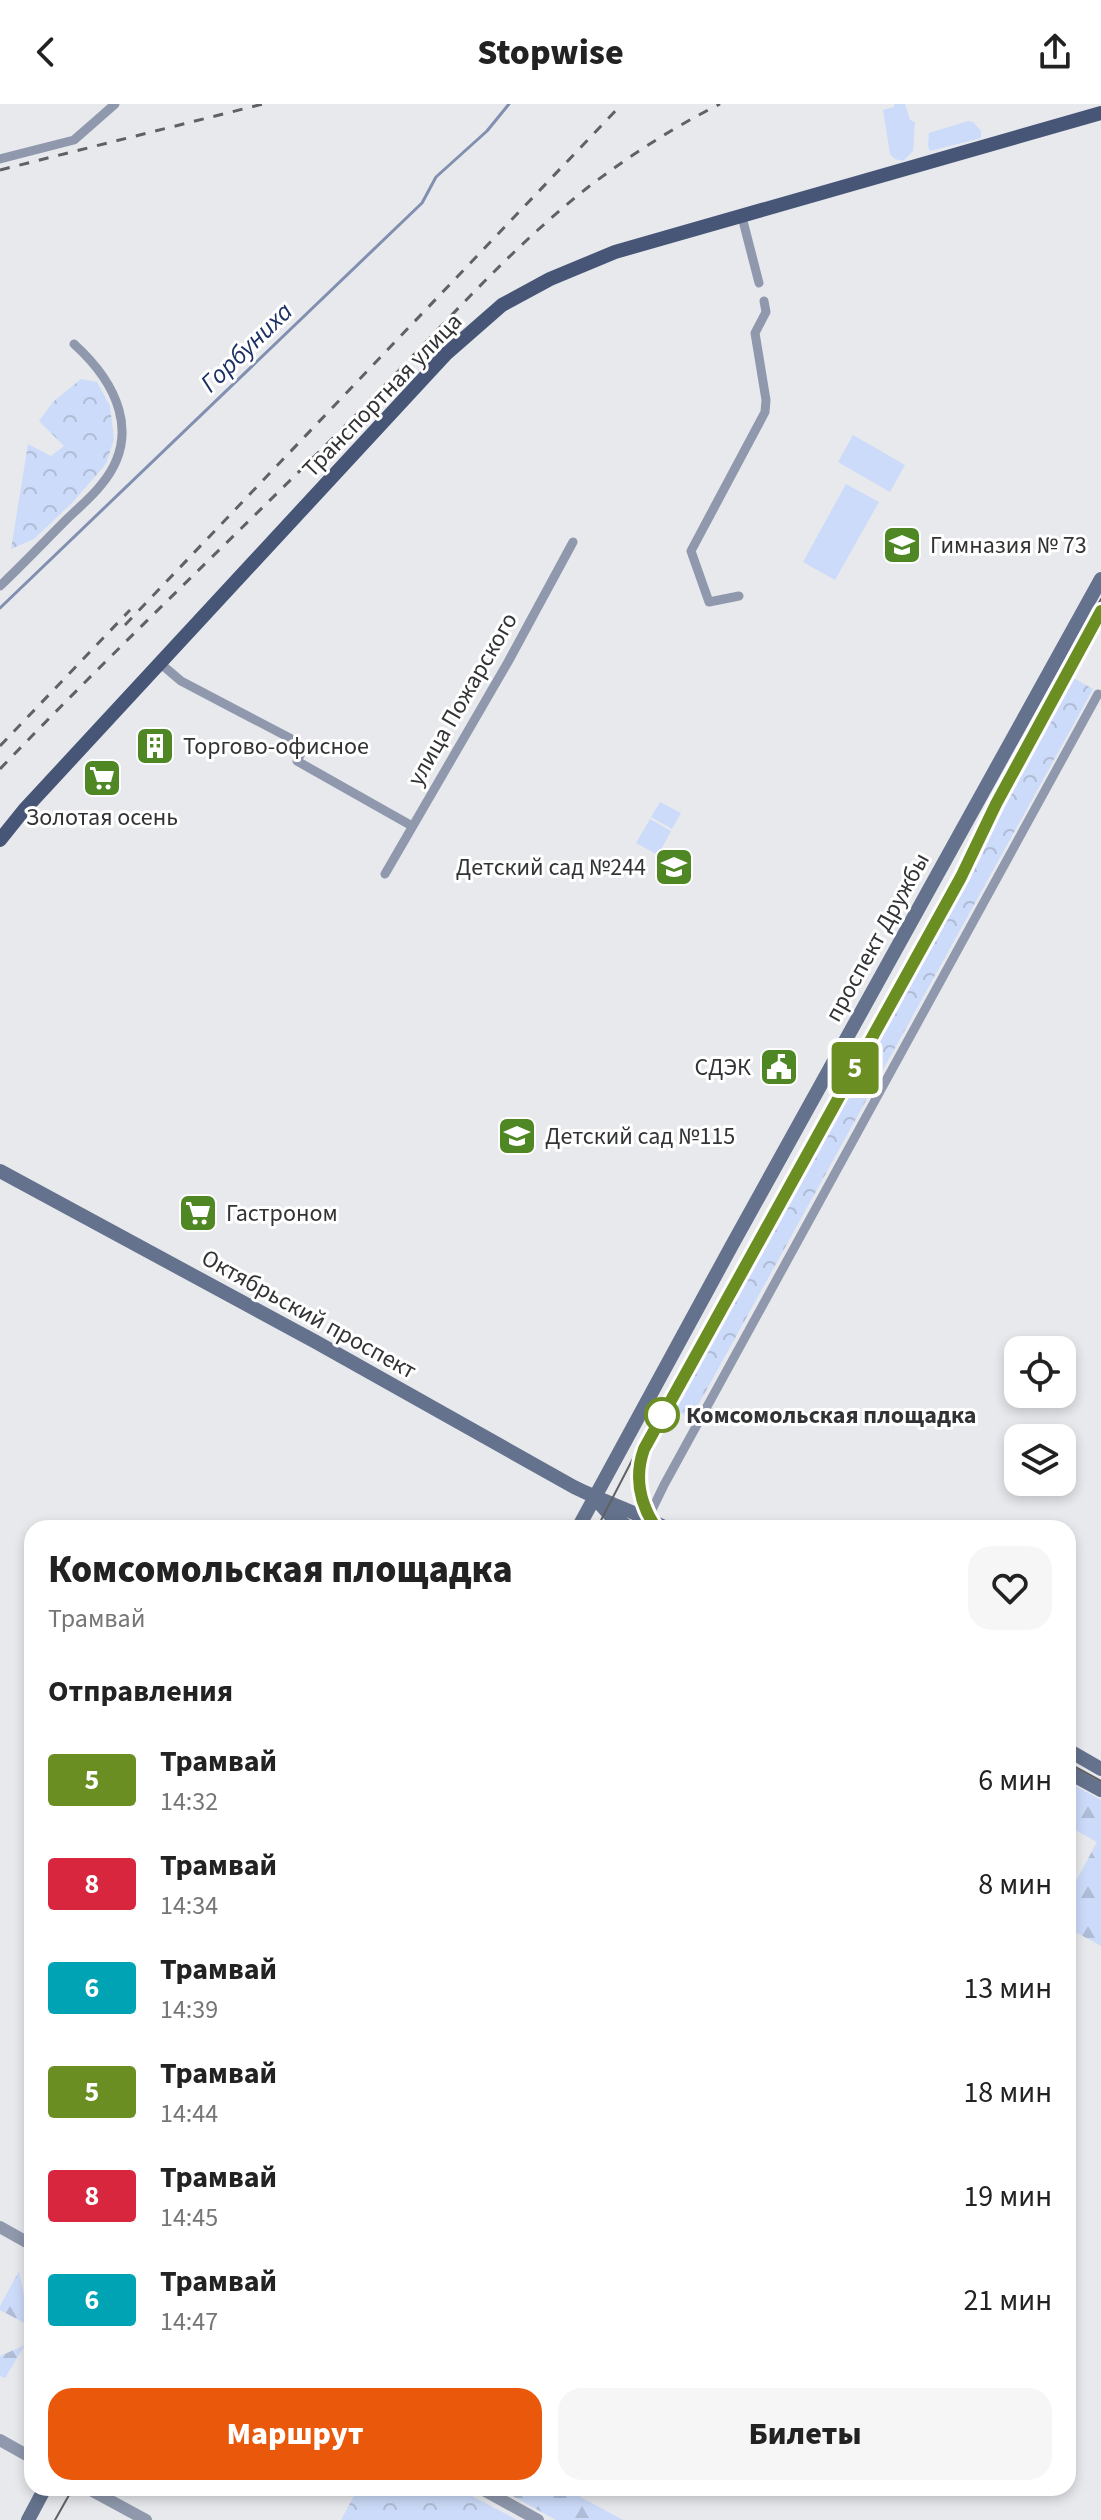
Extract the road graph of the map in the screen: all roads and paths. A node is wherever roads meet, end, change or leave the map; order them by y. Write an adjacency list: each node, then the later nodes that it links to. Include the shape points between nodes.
1 (115, 104): 3 (street, via 74,140)
2 (1101, 113): 4 (main road, Транспортная улица)
3 (0, 159)
4 (742, 217): 5 (street); 12 (main road, Транспортная улица, via 615,252 502,305 446,354)
5 (759, 283)
6 (764, 301): 11 (street, via 766,312 755,333 765,412 691,551 709,602)
7 (74, 344): 10 (street, via 116,397 121,442 103,483)
8 (573, 542): 14 (street, улица Пожарского)
9 (1101, 579): 18 (main road, проспект Дружбы)
10 (0, 586)
11 (739, 596)
12 (161, 664): 14 (street, via 181,681 305,746 297,761); 15 (main road, Транспортная улица)
13 (1098, 694): 19 (street)
14 (412, 826): 16 (street, улица Пожарского)
15 (0, 840)
16 (385, 874)
17 (0, 1171): 18 (main road, Октябрьский проспект)
18 (595, 1498): 19 (main road, Октябрьский проспект); 20 (main road, проспект Дружбы); 21 (main road, Октябрьский проспект)
19 (648, 1518): 22 (main road, Октябрьский проспект)
20 (583, 1520)
21 (618, 1520)
22 (652, 1520)
23 (1076, 1755): 24 (main road)
24 (1101, 1769)
25 (1076, 1776): 26 (main road)
26 (1101, 1790)
27 (0, 2227): 28 (street)
28 (24, 2240)
29 (0, 2440): 30 (street)
30 (24, 2454)
31 (41, 2496): 34 (main road)
32 (102, 2496): 35 (street)
33 (494, 2496): 36 (street)
34 (28, 2520)
35 (146, 2520)
36 (538, 2520)

